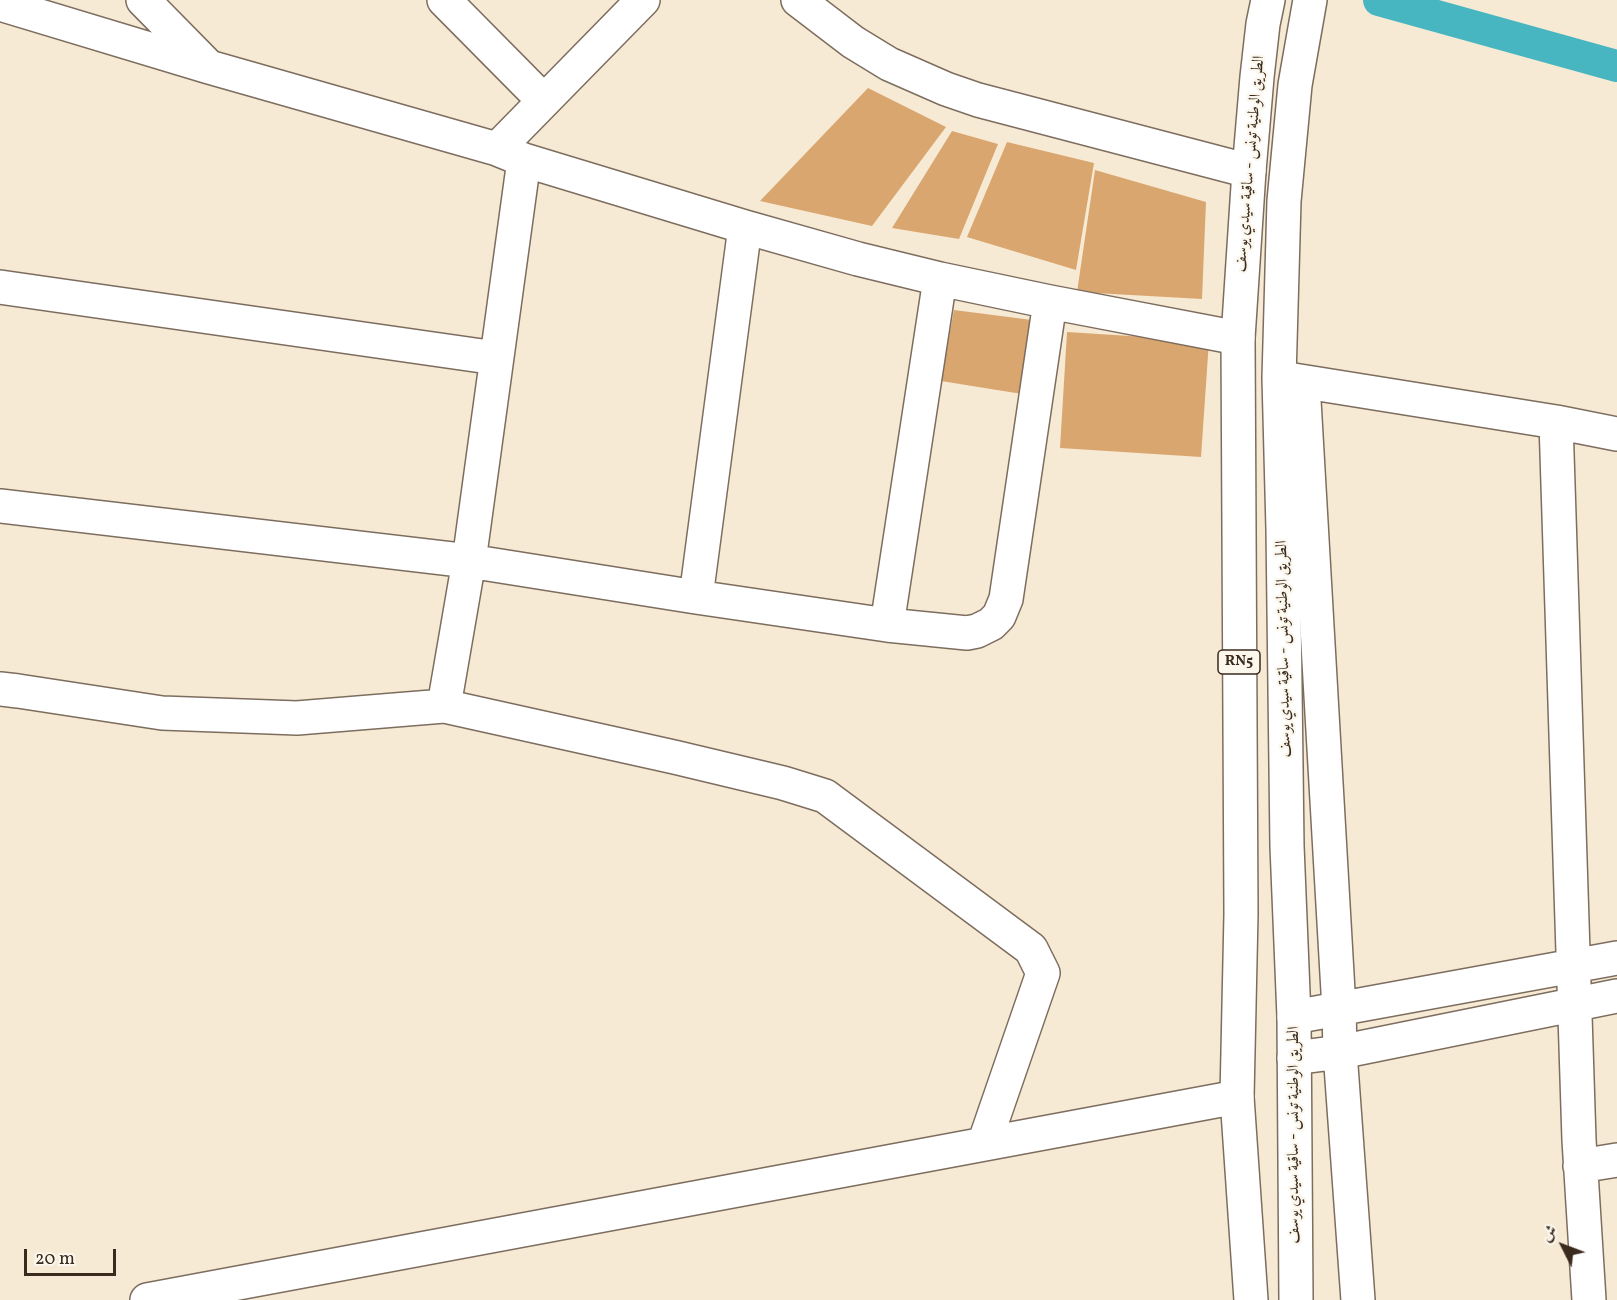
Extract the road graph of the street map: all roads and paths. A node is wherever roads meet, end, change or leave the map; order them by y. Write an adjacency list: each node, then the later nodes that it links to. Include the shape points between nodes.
1 (143, 0): 8 (main road)
2 (444, 0): 9 (main road)
3 (643, 0): 9 (main road)
4 (798, 0): 11 (main road, via 853,42 946,89)
5 (0, 4): 8 (main road)
6 (1266, 12): 11 (main road, الطريق الوطنية تونس - ساقية سيدي يوسف / RN5)
7 (1307, 16): 18 (main road, الطريق الوطنية تونس - ساقية سيدي يوسف / RN5, via 1295,85 1284,201)
8 (209, 67): 10 (main road)
9 (544, 101): 10 (main road)
10 (511, 154): 12 (main road); 17 (main road)
11 (1249, 171): 16 (main road, الطريق الوطنية تونس - ساقية سيدي يوسف / RN5)
12 (745, 227): 13 (main road); 23 (main road)
13 (940, 279): 15 (main road); 24 (main road)
14 (0, 287): 17 (main road)
15 (1050, 302): 16 (main road); 24 (main road, via 1006,599 999,616 983,629 967,633)
16 (1238, 338): 35 (main road, الطريق الوطنية تونس - ساقية سيدي يوسف / RN5, via 1241,914)
17 (496, 358): 22 (main road)
18 (1291, 380): 19 (main road); 31 (main road); 32 (main road, الطريق الوطنية تونس - ساقية سيدي يوسف / RN5, via 1283,529 1287,846)
19 (1556, 422): 20 (main road); 28 (main road)
20 (1617, 434)
21 (0, 506): 22 (main road)
22 (469, 561): 23 (main road); 26 (main road)
23 (696, 597): 24 (main road)
24 (887, 625)
25 (0, 689): 26 (main road, via 162,713 297,718)
26 (444, 706): 36 (main road, via 674,757 825,796 1031,949 1043,973)
27 (1617, 958): 28 (main road)
28 (1574, 965): 30 (main road); 31 (main road)
29 (1617, 996): 30 (main road)
30 (1575, 1004): 33 (main road); 38 (main road)
31 (1339, 1009): 32 (main road); 33 (main road)
32 (1294, 1017): 34 (main road, الطريق الوطنية تونس - ساقية سيدي يوسف / RN5)
33 (1340, 1052): 34 (main road); 42 (main road)
34 (1294, 1058): 41 (main road, الطريق الوطنية تونس - ساقية سيدي يوسف / RN5)
35 (1237, 1097): 36 (main road); 40 (main road, الطريق الوطنية تونس - ساقية سيدي يوسف / RN5)
36 (984, 1144): 39 (main road)
37 (1617, 1160): 38 (main road)
38 (1580, 1166): 43 (main road)
39 (147, 1300)
40 (1251, 1300)
41 (1296, 1300)
42 (1358, 1300)
43 (1589, 1300)

